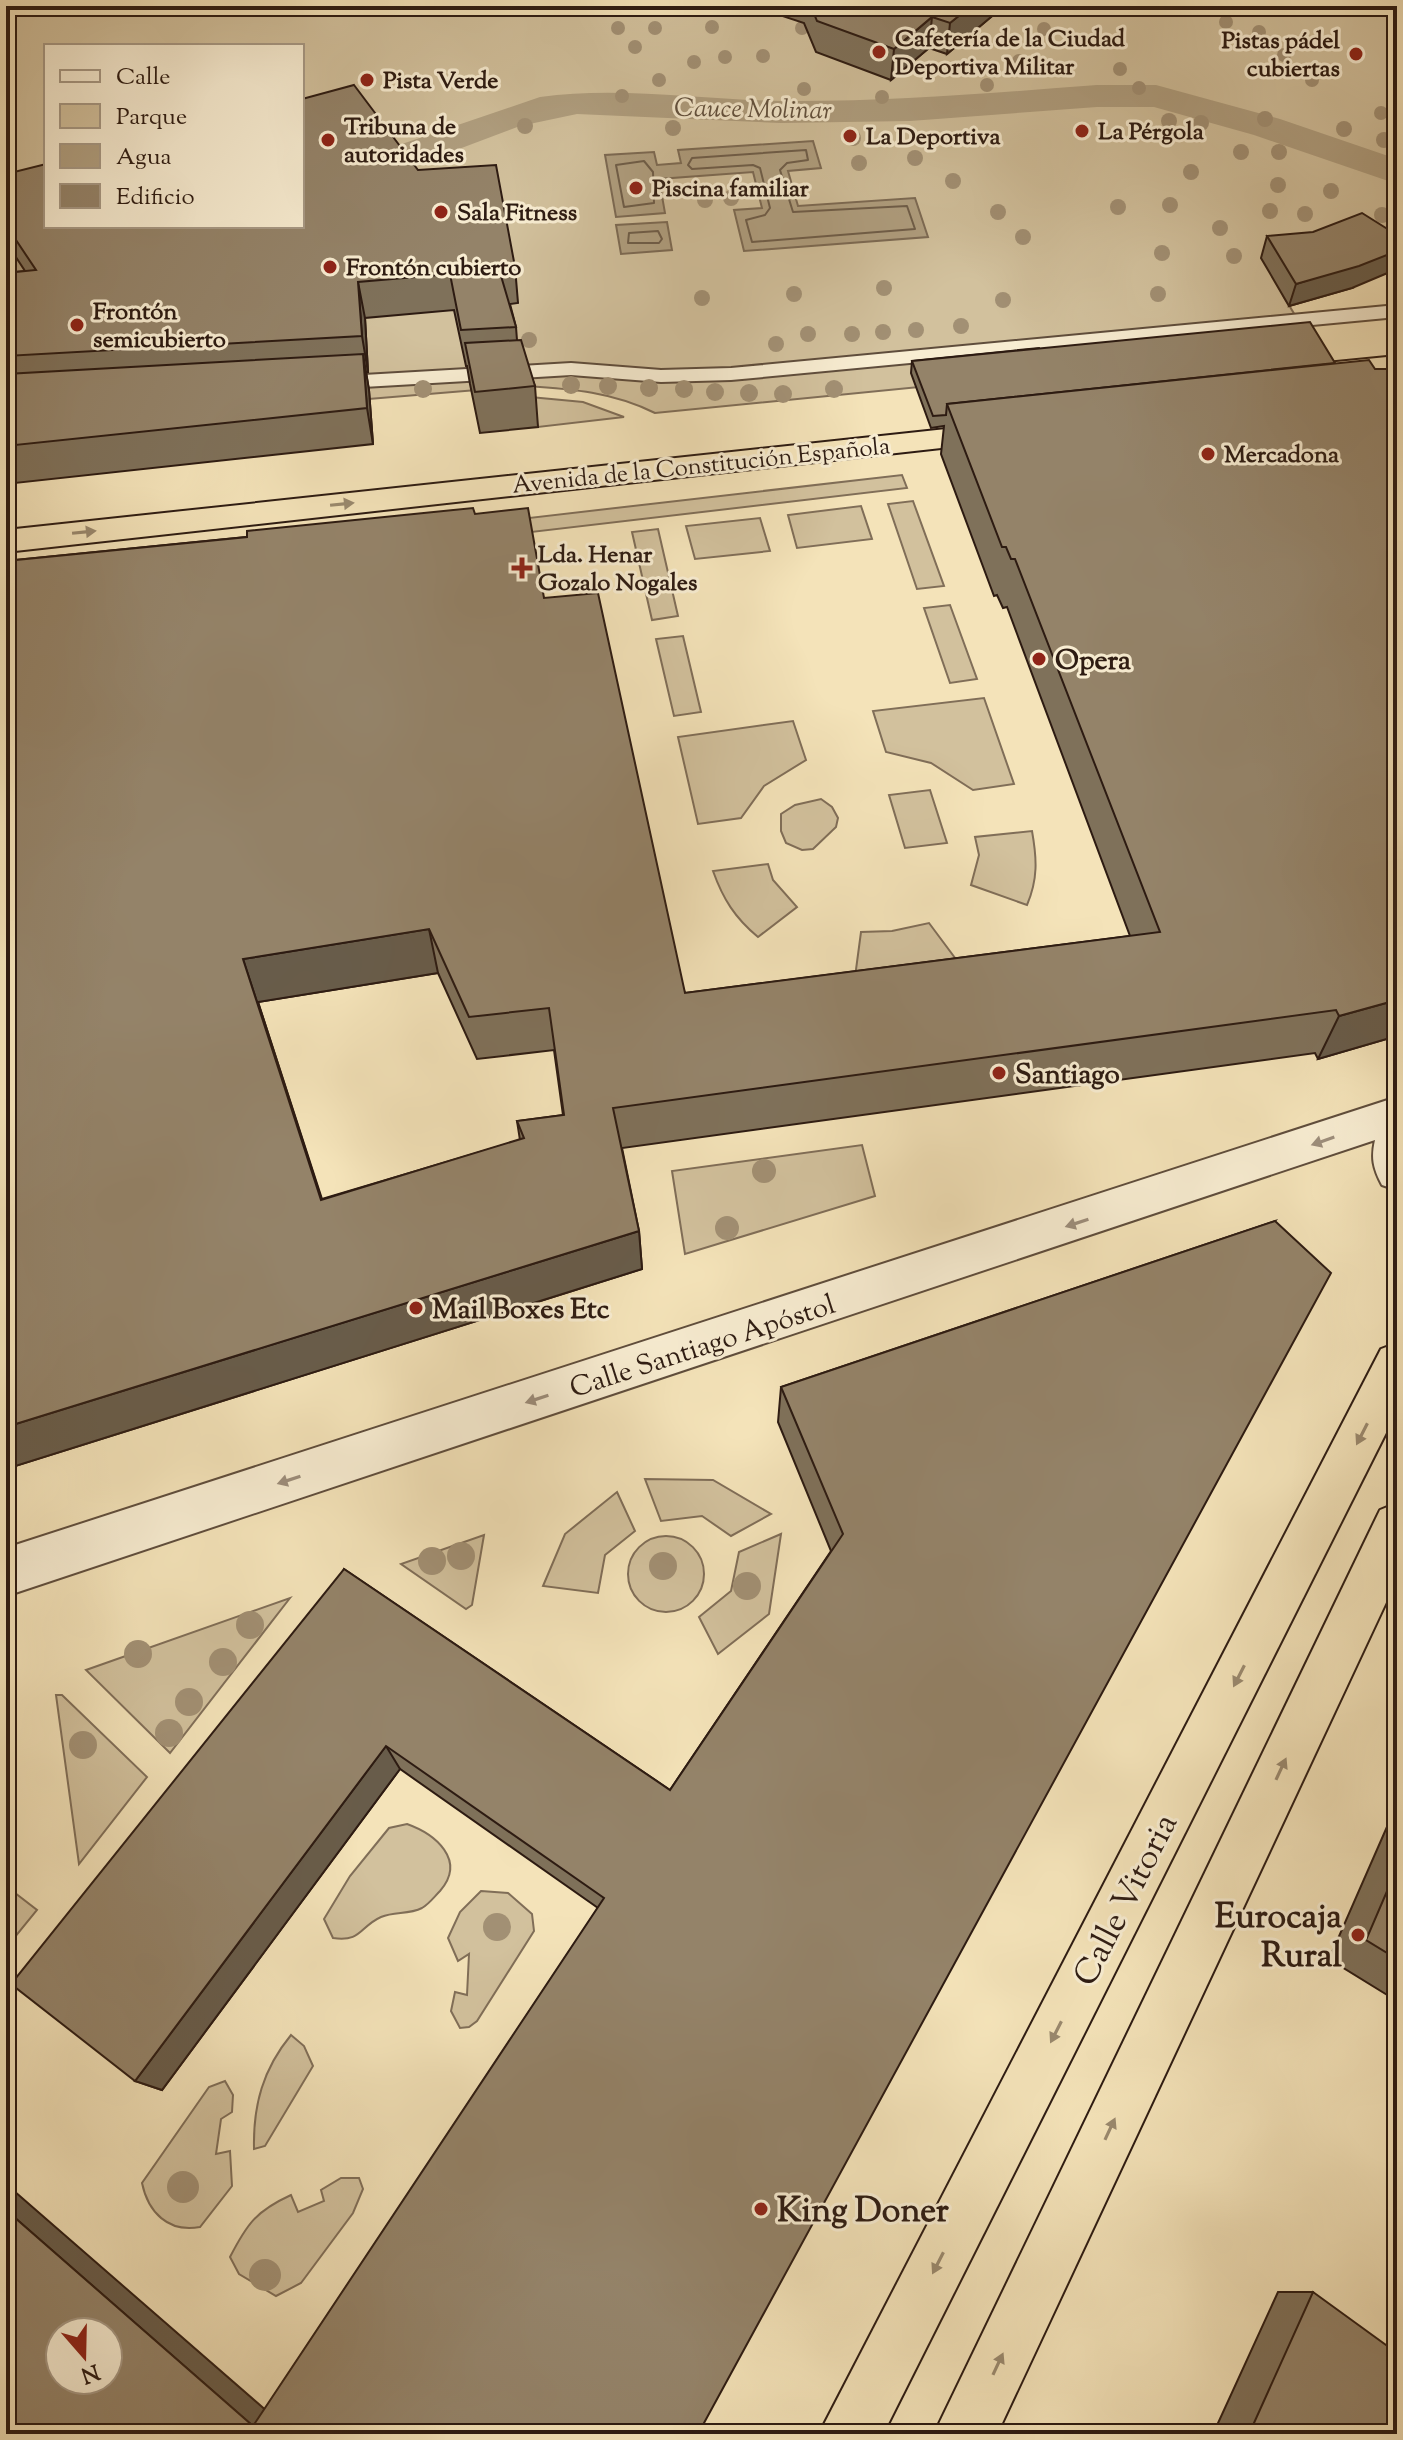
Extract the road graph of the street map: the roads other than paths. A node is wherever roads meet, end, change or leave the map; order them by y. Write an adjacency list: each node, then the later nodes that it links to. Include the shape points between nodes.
1 (1397, 311): 3 (lane, via 731,374 661,376 571,369)
2 (1395, 370): 4 (highway)
3 (316, 383)
4 (1291, 389)
5 (6, 513): 6 (highway, Avenida de la Constitución Española, one-way to 5, via 1024,418)
6 (6, 541)
7 (1397, 1115): 12 (street, Calle Santiago Apóstol, one-way to 12)
8 (1397, 1138): 9 (street)
9 (1397, 1172)
10 (1397, 1364): 13 (highway, Calle Vitoria, one-way to 13)
11 (1397, 1526): 14 (highway, one-way to 11)
12 (6, 1572)
13 (850, 2434)
14 (965, 2434)

